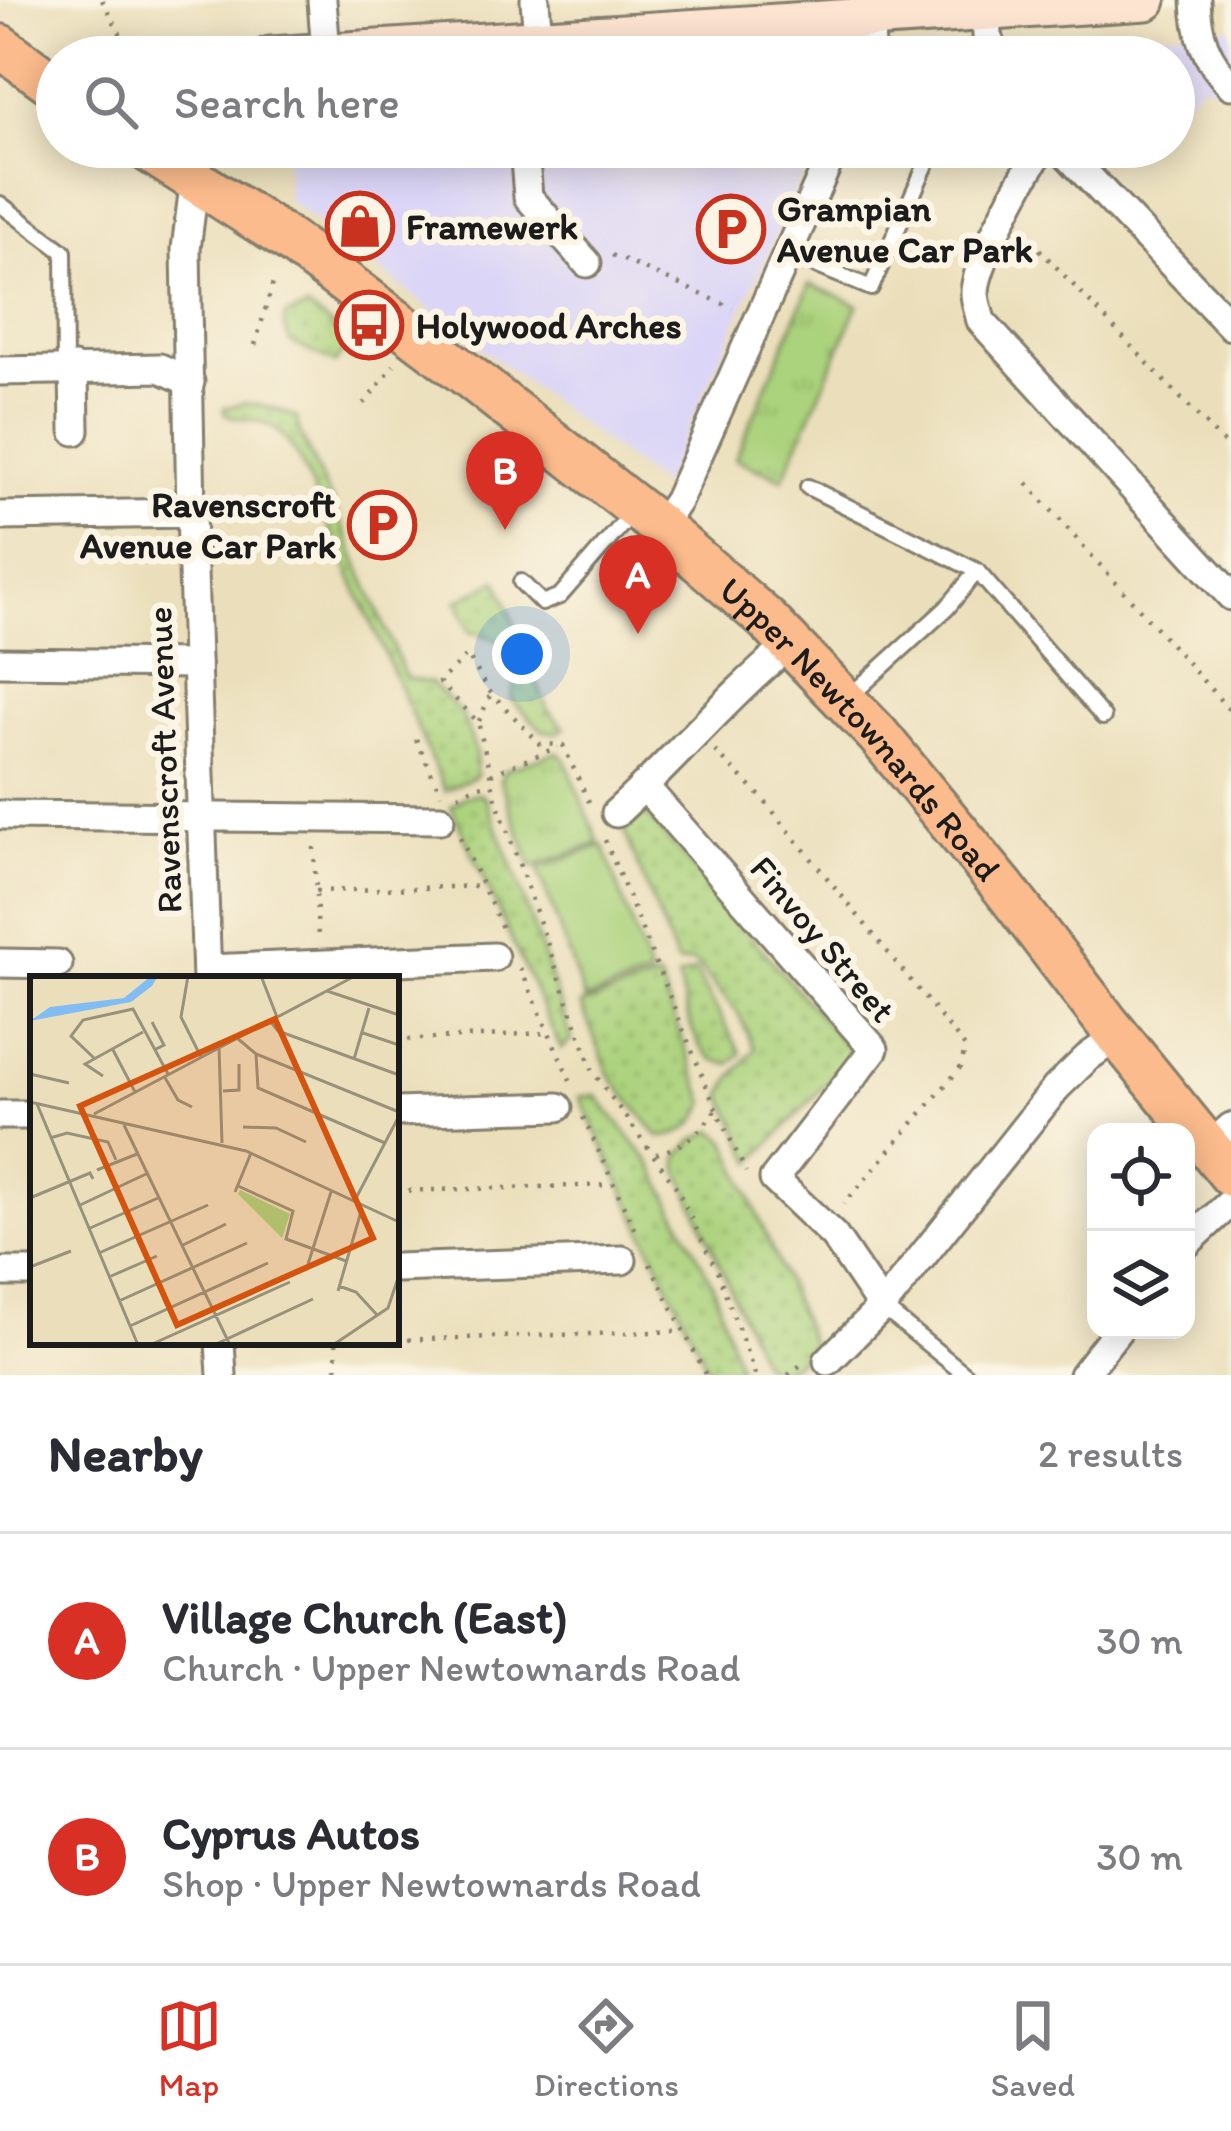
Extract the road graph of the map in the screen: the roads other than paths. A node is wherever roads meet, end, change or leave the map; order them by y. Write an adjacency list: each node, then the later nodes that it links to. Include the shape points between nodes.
1 (322, 0): 7 (street)
2 (1146, 0): 4 (main road)
3 (1196, 0): 13 (street, via 1203,47)
4 (986, 10): 9 (main road); 10 (street)
5 (750, 13): 6 (main road); 8 (main road)
6 (527, 34)
7 (325, 36)
8 (860, 36)
9 (878, 36)
10 (987, 36)
11 (0, 46): 12 (main road)
12 (36, 68)
13 (1231, 85)
14 (189, 168): 27 (street, Ravenscroft Avenue)
15 (195, 168): 32 (main road, Upper Newtownards Road)
16 (526, 168): 23 (street, via 528,197)
17 (826, 168): 22 (street)
18 (925, 168): 22 (lane, via 871,288)
19 (1028, 168): 35 (street, via 981,268 981,321)
20 (1080, 168): 24 (street)
21 (0, 204): 25 (lane, via 64,252)
22 (789, 254): 32 (street, via 678,500)
23 (587, 263)
24 (1231, 326)
25 (70, 368): 26 (street); 27 (street); 28 (street)
26 (0, 371)
27 (179, 373): 30 (street, Ravenscroft Avenue)
28 (75, 431)
29 (808, 487): 33 (lane)
30 (191, 513): 31 (street); 38 (street, Ravenscroft Avenue)
31 (0, 515)
32 (649, 518): 34 (lane, via 560,596 542,603); 36 (main road, Upper Newtownards Road)
33 (977, 572): 39 (lane); 40 (lane)
34 (521, 582)
35 (1231, 596)
36 (791, 644): 39 (main road, Upper Newtownards Road); 41 (street)
37 (0, 662): 38 (street)
38 (196, 664): 44 (street, Ravenscroft Avenue)
39 (845, 701): 50 (main road, Upper Newtownards Road)
40 (1103, 717)
41 (645, 787): 45 (street); 58 (street, Finvoy Street, via 874,1049 773,1179 834,1236)
42 (444, 814): 44 (street)
43 (0, 815): 44 (street)
44 (203, 816): 49 (street, Ravenscroft Avenue)
45 (607, 817)
46 (503, 947): 49 (street)
47 (0, 963): 48 (street)
48 (58, 964)
49 (207, 974)
50 (1118, 1036): 53 (main road, Upper Newtownards Road); 58 (street, via 1057,1087)
51 (571, 1103): 52 (street)
52 (399, 1112)
53 (1223, 1150)
54 (1231, 1202): 55 (street)
55 (1195, 1236)
56 (622, 1260): 57 (street)
57 (399, 1268)
58 (882, 1307): 61 (street); 63 (lane)
59 (1111, 1339): 64 (street)
60 (220, 1345): 62 (street)
61 (828, 1361)
62 (222, 1375)
63 (966, 1375)
64 (1082, 1375)

